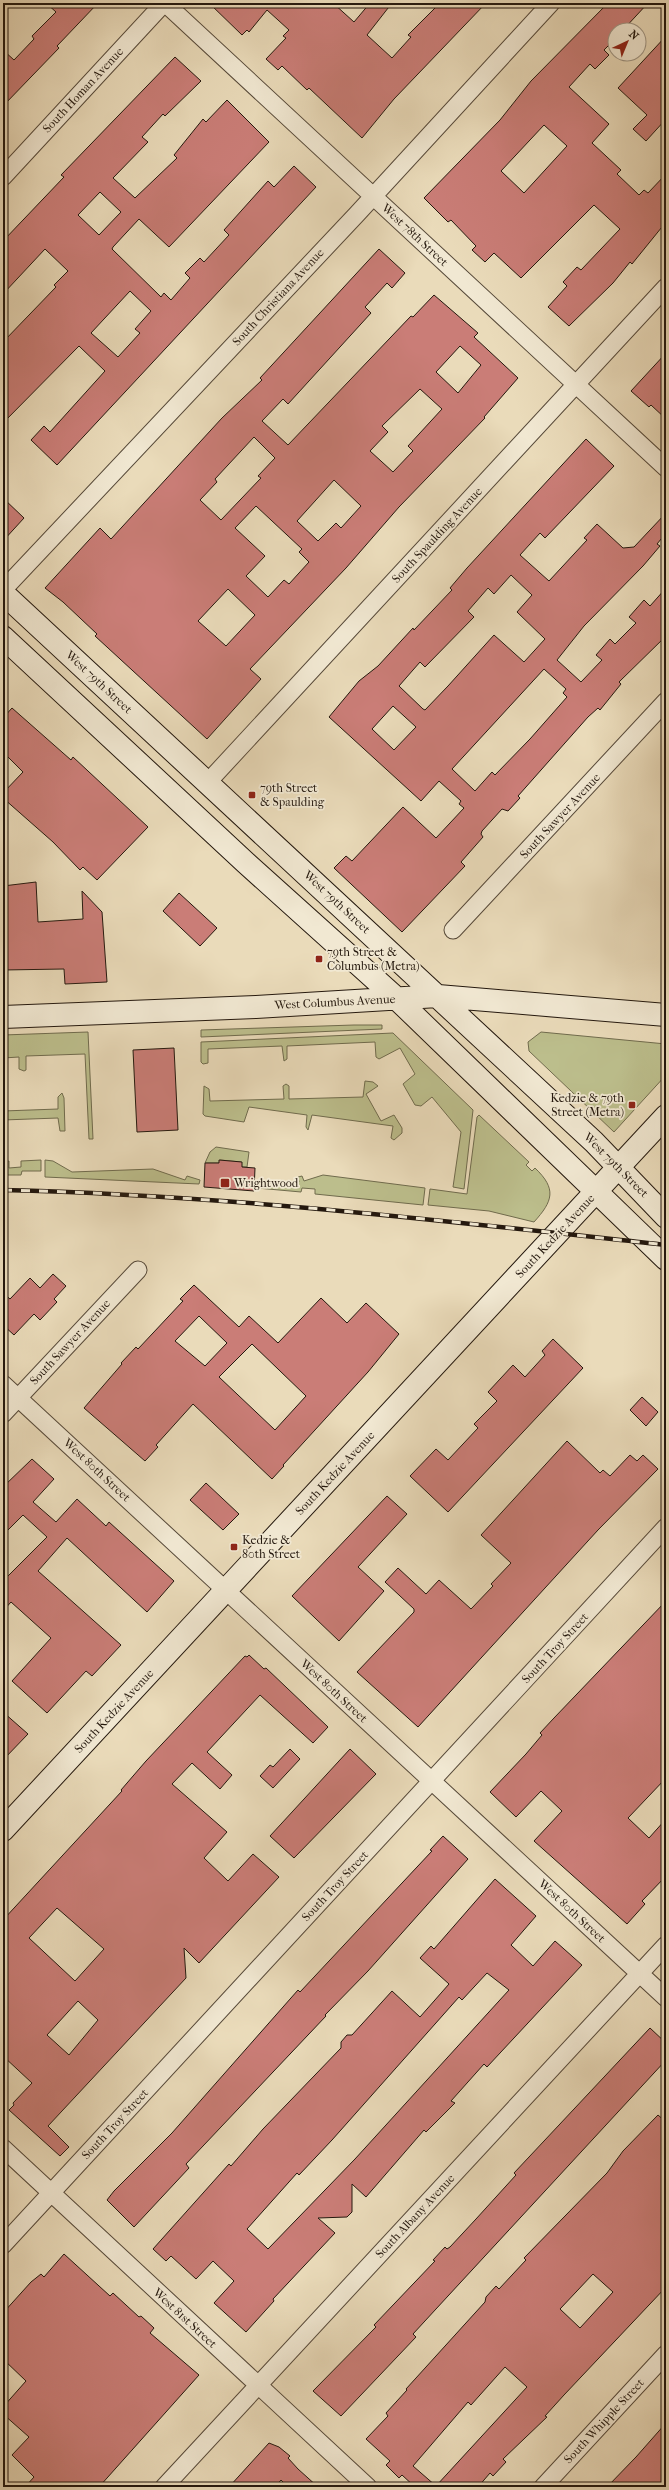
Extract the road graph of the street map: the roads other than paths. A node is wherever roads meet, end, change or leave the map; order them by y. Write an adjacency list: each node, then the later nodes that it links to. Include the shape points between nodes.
1 (164, 3): 3 (street, South Homan Avenue); 4 (street, West 78th Street)
2 (551, 3): 4 (street, South Christiana Avenue)
3 (3, 177)
4 (373, 196): 6 (street, West 78th Street); 8 (street, South Christiana Avenue)
5 (666, 287): 6 (street, South Spaulding Avenue)
6 (577, 384): 7 (street, West 78th Street); 11 (street, South Spaulding Avenue)
7 (666, 468)
8 (3, 591): 11 (main road, West 79th Street)
9 (3, 637): 14 (main road, via 246,863)
10 (666, 701): 12 (street, South Sawyer Avenue)
11 (208, 782): 13 (main road, West 79th Street)
12 (453, 930)
13 (438, 996): 14 (main road, West Columbus Avenue); 15 (main road, West Columbus Avenue); 18 (main road, West 79th Street)
14 (396, 998): 16 (main road, West Columbus Avenue); 19 (main road)
15 (666, 1015)
16 (3, 1017)
17 (666, 1116): 18 (main road, South Kedzie Avenue)
18 (619, 1166): 19 (main road, South Kedzie Avenue); 20 (main road, West 79th Street)
19 (596, 1191): 21 (main road); 27 (main road, South Kedzie Avenue)
20 (666, 1217)
21 (666, 1259)
22 (138, 1270): 24 (street, South Sawyer Avenue)
23 (3, 1384): 24 (street, West 80th Street)
24 (18, 1398): 25 (street, South Sawyer Avenue); 27 (street, West 80th Street)
25 (3, 1414)
26 (666, 1527): 28 (street, South Troy Street)
27 (226, 1590): 28 (street, West 80th Street); 29 (main road, South Kedzie Avenue)
28 (432, 1781): 31 (street, West 80th Street); 34 (street, South Troy Street)
29 (3, 1830)
30 (666, 1944): 31 (street, South Albany Avenue)
31 (639, 1973): 32 (street, West 80th Street); 37 (street, South Albany Avenue)
32 (666, 1998)
33 (3, 2148): 34 (street, West 81st Street)
34 (51, 2193): 35 (street, South Troy Street); 37 (street, West 81st Street)
35 (3, 2245)
36 (666, 2354): 40 (street, South Whipple Street)
37 (259, 2386): 38 (street, South Albany Avenue); 39 (street, West 81st Street)
38 (164, 2487)
39 (368, 2487)
40 (543, 2487)

